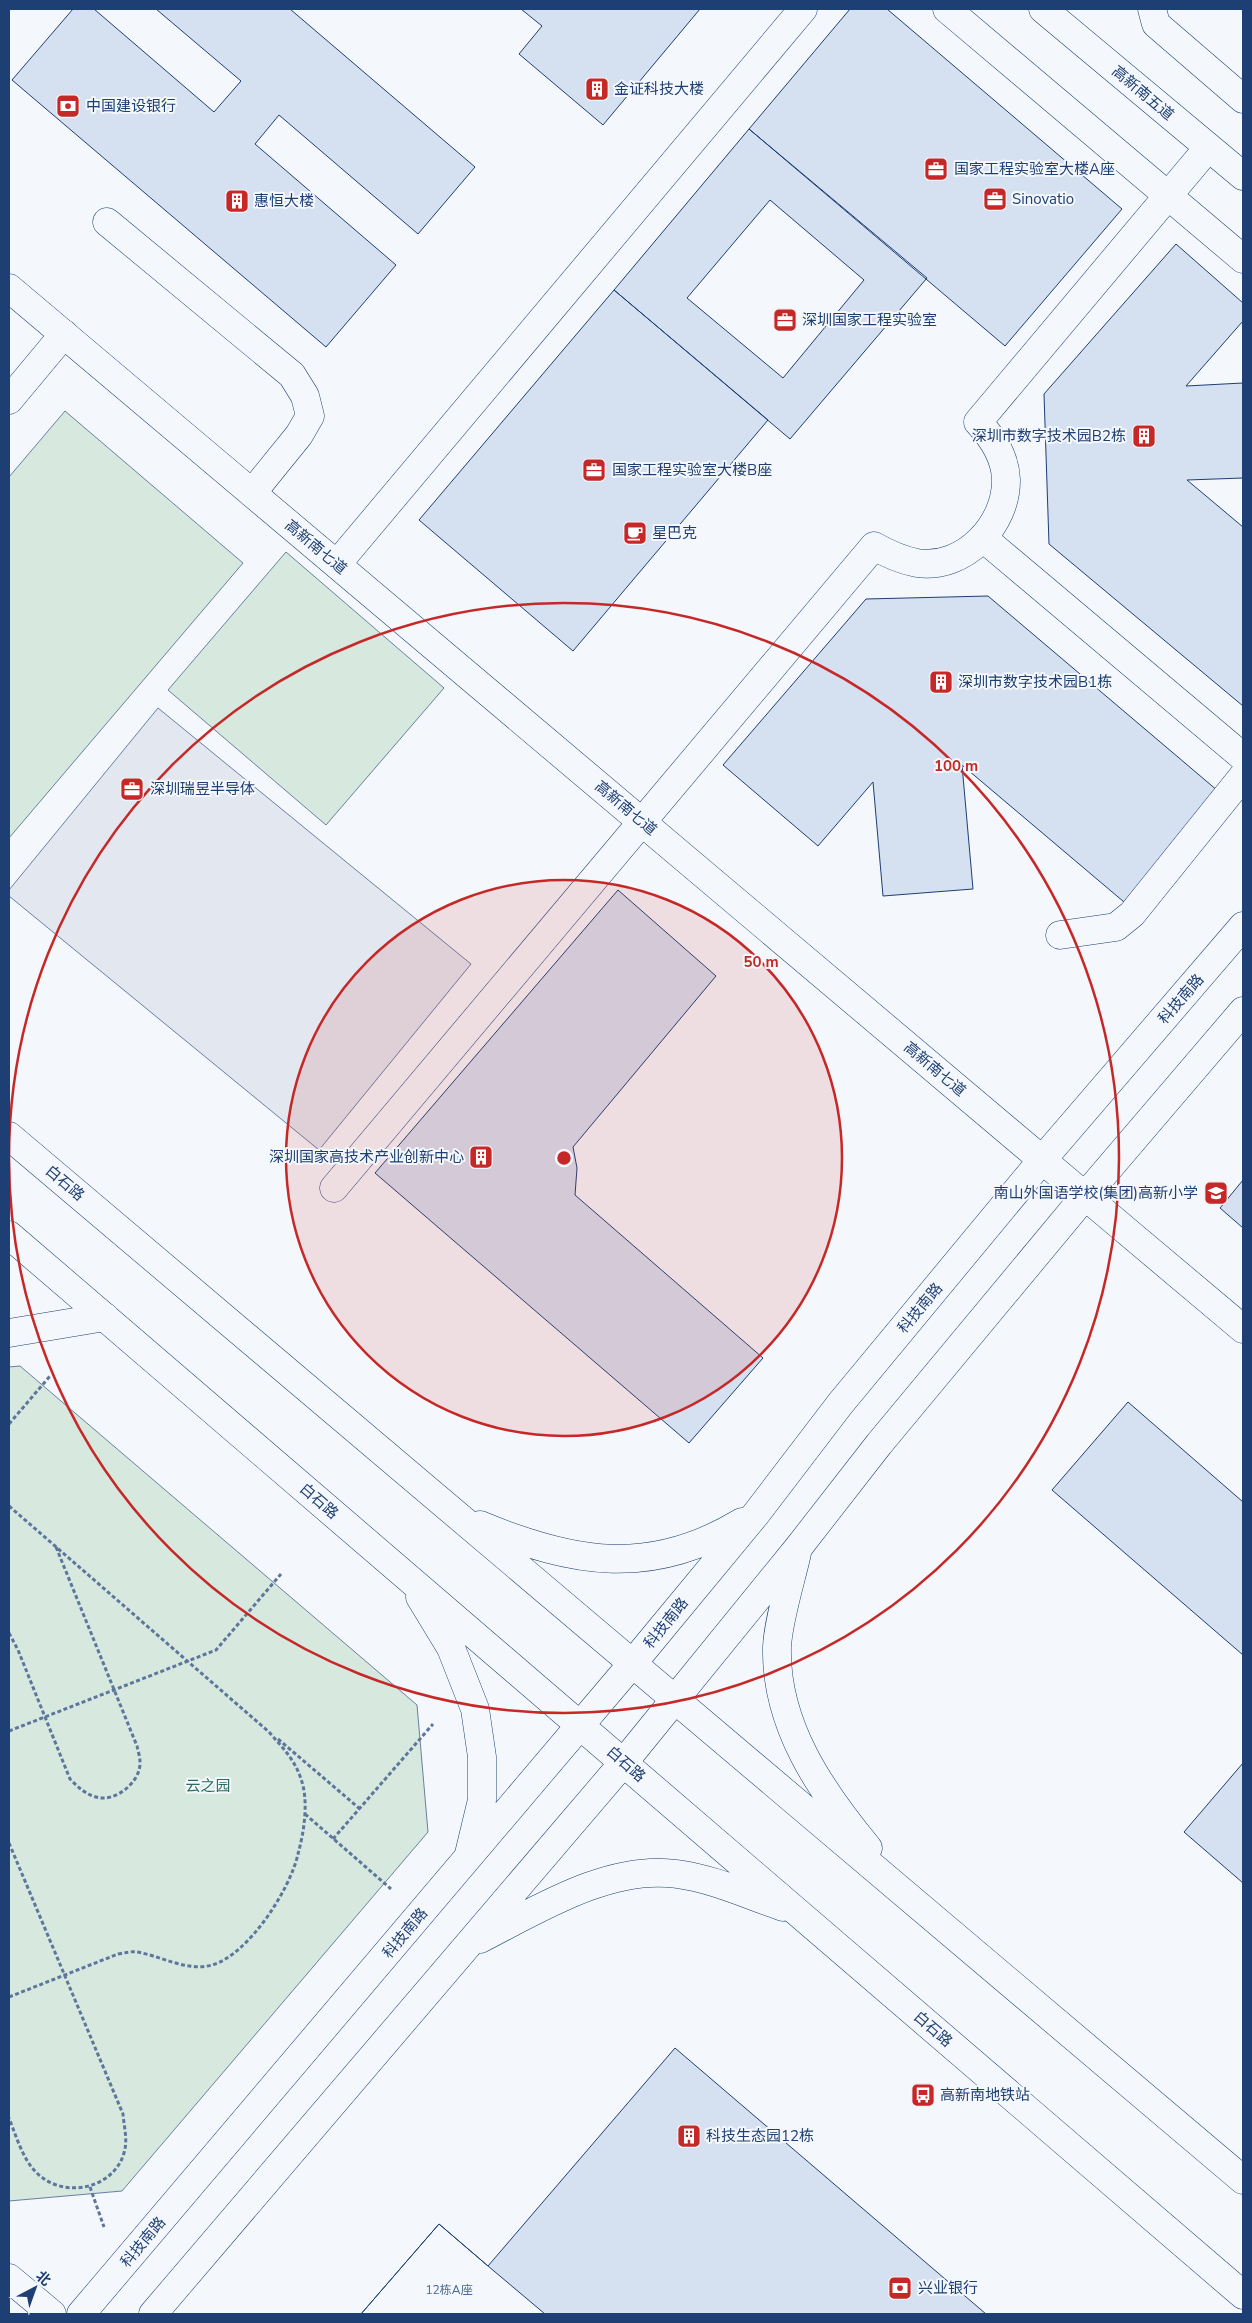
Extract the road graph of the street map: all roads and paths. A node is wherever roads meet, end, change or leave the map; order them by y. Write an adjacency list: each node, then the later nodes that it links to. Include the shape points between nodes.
1 (803, 9): 16 (main road)
2 (946, 9): 8 (main road)
3 (1043, 9): 6 (main road, 高新南五道)
4 (1152, 9): 5 (main road, via 1156,24)
5 (1243, 99)
6 (1208, 148): 7 (main road, 高新南五道); 8 (main road)
7 (1243, 176)
8 (1168, 195): 10 (main road); 15 (main road, via 978,422 993,438 1002,458 1006,479 1004,501 996,521)
9 (107, 222): 14 (main road, via 292,375 305,396 310,416 299,435)
10 (1243, 259)
11 (9, 288): 12 (main road, 高新南七道)
12 (64, 334): 13 (main road); 14 (main road, 高新南七道)
13 (13, 385)
14 (252, 493): 16 (main road, 高新南七道)
15 (983, 538): 17 (main road); 19 (main road, via 964,553 942,562 918,563 896,558 874,546)
16 (337, 564): 19 (main road, 高新南七道)
17 (1243, 757)
18 (1243, 776): 21 (main road, via 1132,914 1116,927)
19 (642, 822): 24 (main road, 高新南七道); 25 (main road)
20 (1243, 926): 24 (main road, 科技南路)
21 (1060, 935)
22 (1243, 1011): 26 (main road)
23 (9, 1136): 35 (main road, 白石路)
24 (1042, 1160): 26 (main road, 高新南七道); 34 (main road, 科技南路, via 840,1404)
25 (334, 1188)
26 (1085, 1196): 29 (main road, 高新南七道); 37 (main road, via 879,1444)
27 (9, 1235): 28 (main road, 白石路)
28 (105, 1317): 30 (main road); 39 (main road, 白石路)
29 (1243, 1329)
30 (9, 1333)
31 (50, 1376): 32 (path)
32 (9, 1424)
33 (9, 1506): 36 (path)
34 (756, 1514): 35 (main road, via 716,1538 678,1552 608,1559 567,1555 515,1540); 42 (main road, 科技南路)
35 (457, 1516): 42 (main road, 白石路)
36 (56, 1547): 41 (path); 43 (path)
37 (798, 1548): 44 (main road); 57 (main road, via 777,1646 780,1684 789,1724 806,1762 827,1794)
38 (281, 1574): 41 (path, via 216,1650)
39 (408, 1576): 47 (main road, 白石路); 55 (main road, via 451,1648 475,1709 482,1757 482,1800)
40 (9, 1633): 45 (path)
41 (188, 1661): 43 (path); 49 (path)
42 (632, 1664): 44 (main road, 白石路); 47 (main road, 科技南路)
43 (114, 1689): 45 (path); 45 (path, via 141,1763 137,1775 126,1789 113,1798 97,1798 82,1791 70,1779)
44 (674, 1700): 50 (main road); 57 (main road, 白石路)
45 (44, 1717): 48 (path)
46 (432, 1724): 51 (path)
47 (581, 1725): 50 (main road, 白石路); 55 (main road, 科技南路)
48 (9, 1731)
49 (270, 1732): 51 (path); 52 (path, via 290,1756 302,1780)
50 (624, 1762): 58 (main road, 白石路); 59 (main road)
51 (360, 1809): 53 (path)
52 (305, 1814): 53 (path); 60 (path, via 298,1856 282,1893 249,1940 230,1957 211,1966 190,1966 135,1952 118,1954)
53 (333, 1839): 56 (path)
54 (9, 1843): 60 (path)
55 (468, 1858): 69 (main road, 科技南路)
56 (392, 1889)
57 (908, 1898): 63 (main road, 白石路)
58 (799, 1914): 59 (main road, via 718,1884 676,1874 642,1873 565,1896); 67 (main road, 白石路)
59 (468, 1946): 70 (main road)
60 (64, 1974): 61 (path); 64 (path, via 122,2114 126,2139 124,2153 116,2168)
61 (9, 1997)
62 (9, 2118): 64 (path, via 26,2160 40,2176 58,2186)
63 (1243, 2180)
64 (90, 2187): 65 (path)
65 (104, 2227)
66 (9, 2278): 68 (main road)
67 (1243, 2295)
68 (52, 2314)
69 (81, 2314)
70 (153, 2314)

